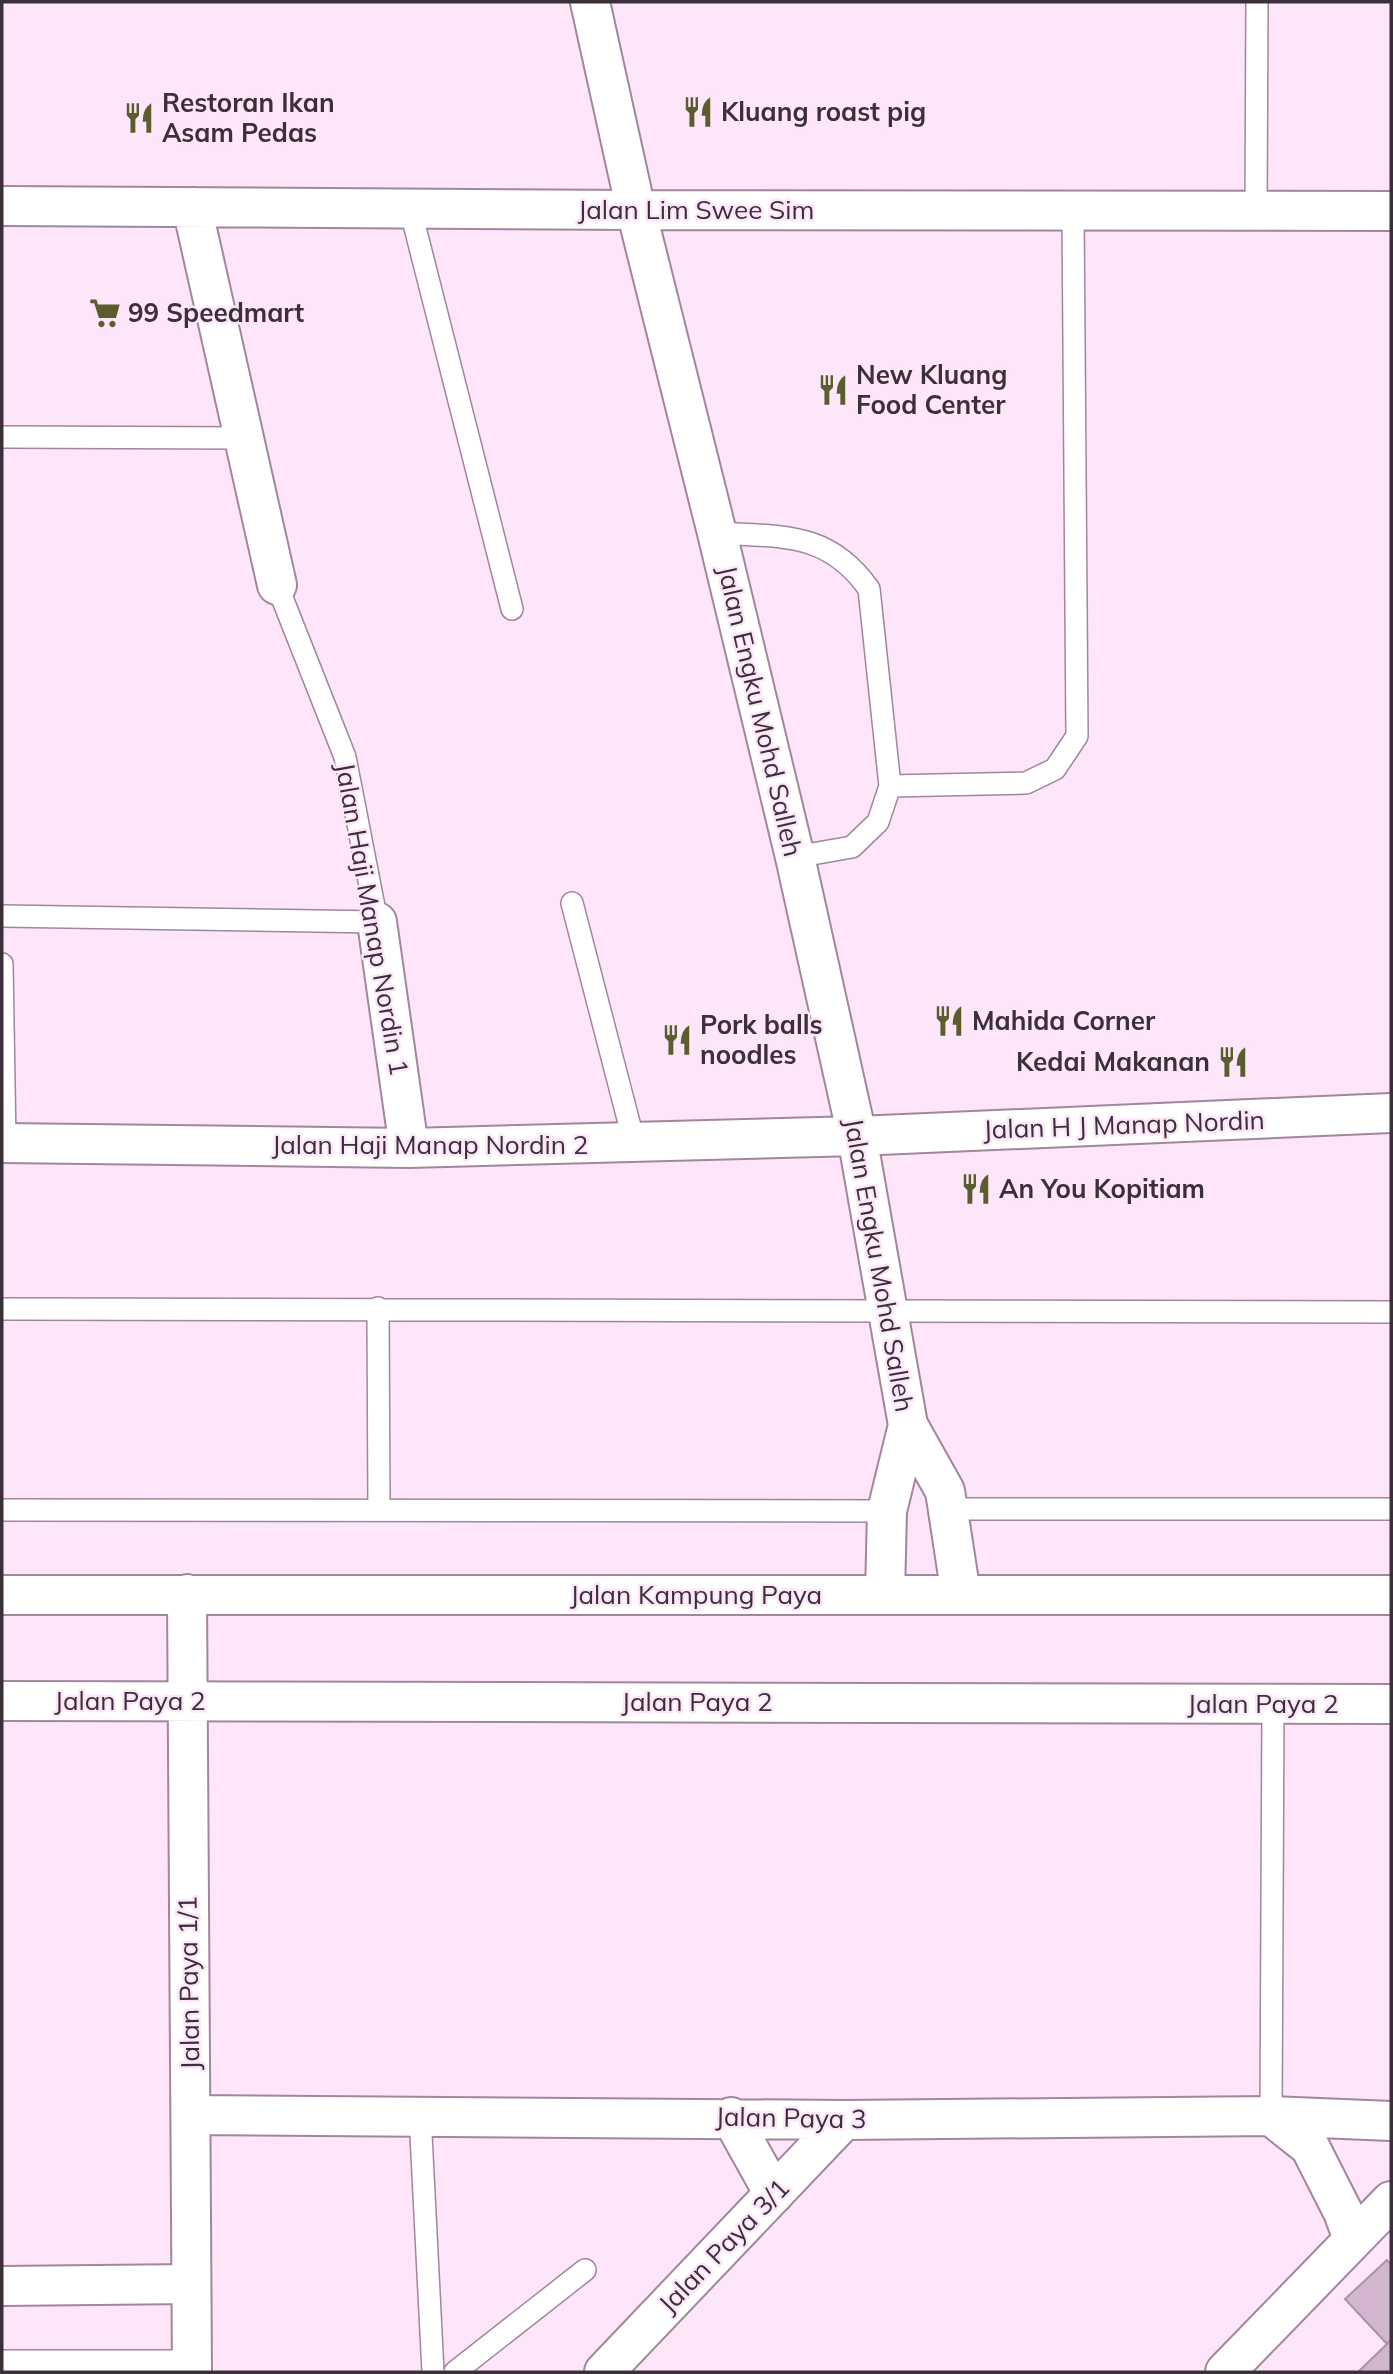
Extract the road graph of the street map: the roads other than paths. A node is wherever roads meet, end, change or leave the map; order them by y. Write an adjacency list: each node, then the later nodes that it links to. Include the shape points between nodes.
1 (590, 2): 6 (street, Jalan Engku Mohd Salleh)
2 (1257, 2): 8 (lane)
3 (2, 206): 4 (street, Jalan Lim Swee Sim)
4 (192, 208): 5 (street, Jalan Lim Swee Sim); 11 (street, Jalan Haji Manap Nordin 1)
5 (410, 208): 6 (street, Jalan Lim Swee Sim); 14 (lane)
6 (636, 211): 7 (street, Jalan Lim Swee Sim); 12 (street, Jalan Engku Mohd Salleh)
7 (1073, 211): 8 (street, Jalan Lim Swee Sim); 15 (lane, via 1077,736 1055,769 1026,783)
8 (1256, 211): 9 (street, Jalan Lim Swee Sim)
9 (1391, 211)
10 (2, 437): 11 (lane)
11 (244, 438): 13 (street, Jalan Haji Manap Nordin 1)
12 (718, 533): 15 (lane, via 797,538 827,548 855,569 869,589); 16 (street, Jalan Engku Mohd Salleh)
13 (277, 585): 19 (lane, Jalan Haji Manap Nordin 1, via 345,757)
14 (512, 609)
15 (890, 786): 16 (lane, via 878,822 852,847)
16 (796, 857): 22 (street, Jalan Engku Mohd Salleh)
17 (572, 903): 23 (lane)
18 (2, 916): 19 (lane)
19 (377, 922): 25 (street, Jalan Haji Manap Nordin 1)
20 (2, 964): 24 (lane)
21 (1391, 1113): 22 (street, Jalan H J Manap Nordin)
22 (857, 1136): 23 (street, Jalan Haji Manap Nordin 2); 28 (street, Jalan Engku Mohd Salleh)
23 (634, 1142): 25 (street, Jalan Haji Manap Nordin 2)
24 (4, 1143): 25 (street, Jalan Haji Manap Nordin 2)
25 (410, 1148)
26 (378, 1308): 27 (lane); 28 (lane); 34 (lane)
27 (2, 1309)
28 (888, 1310): 29 (lane); 30 (street, Jalan Engku Mohd Salleh)
29 (1391, 1312)
30 (908, 1425): 31 (street, Jalan Engku Mohd Salleh, via 945,1492); 35 (street, Jalan Engku Mohd Salleh)
31 (948, 1509): 32 (lane); 39 (street, Jalan Engku Mohd Salleh)
32 (1391, 1509)
33 (2, 1510): 34 (lane)
34 (379, 1510): 35 (lane)
35 (887, 1511): 38 (street, Jalan Engku Mohd Salleh)
36 (187, 1594): 37 (street, Jalan Kampung Paya); 38 (street, Jalan Kampung Paya); 42 (street, Jalan Paya 1/1)
37 (2, 1595)
38 (885, 1595): 39 (street, Jalan Kampung Paya)
39 (961, 1595): 40 (street, Jalan Kampung Paya)
40 (1391, 1595)
41 (2, 1701): 42 (street, Jalan Paya 2)
42 (187, 1701): 43 (street, Jalan Paya 2); 45 (street, Jalan Paya 1/1)
43 (1273, 1704): 44 (street, Jalan Paya 2); 47 (lane)
44 (1391, 1704)
45 (191, 2115): 46 (street, Jalan Paya 3); 55 (street, Jalan Paya 1/1)
46 (420, 2115): 48 (street, Jalan Paya 3); 60 (lane)
47 (1271, 2116): 49 (street, Jalan Paya 3); 50 (street, Jalan Paya 3); 53 (street, via 1310,2147)
48 (731, 2118): 49 (street, Jalan Paya 3); 51 (street)
49 (844, 2120): 51 (street, Jalan Paya 3/1)
50 (1391, 2121)
51 (774, 2194): 62 (street, Jalan Paya 3/1)
52 (1391, 2201): 53 (street)
53 (1353, 2239): 63 (street)
54 (585, 2270): 61 (lane)
55 (190, 2284): 56 (street); 59 (street, Jalan Paya 1/1)
56 (2, 2286)
57 (2, 2361): 58 (lane)
58 (121, 2367): 59 (lane)
59 (192, 2367)
60 (433, 2372)
61 (455, 2372)
62 (604, 2372)
63 (1225, 2372)

